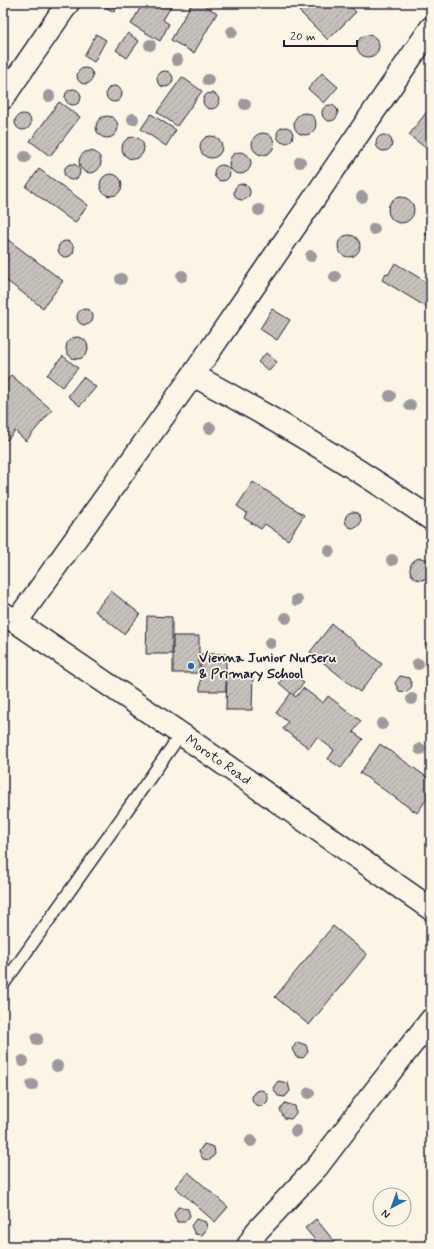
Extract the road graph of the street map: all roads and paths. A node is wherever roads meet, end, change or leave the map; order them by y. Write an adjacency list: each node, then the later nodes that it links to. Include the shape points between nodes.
1 (68, 3): 3 (street)
2 (431, 28): 4 (street)
3 (3, 98)
4 (194, 375): 5 (street, via 268,414); 6 (street)
5 (431, 519)
6 (10, 618): 7 (street, Moroto Road)
7 (181, 734): 8 (street, Moroto Road); 9 (lane)
8 (431, 910)
9 (3, 985)
10 (431, 1020): 11 (street, via 317,1167 257,1231)
11 (248, 1246)

